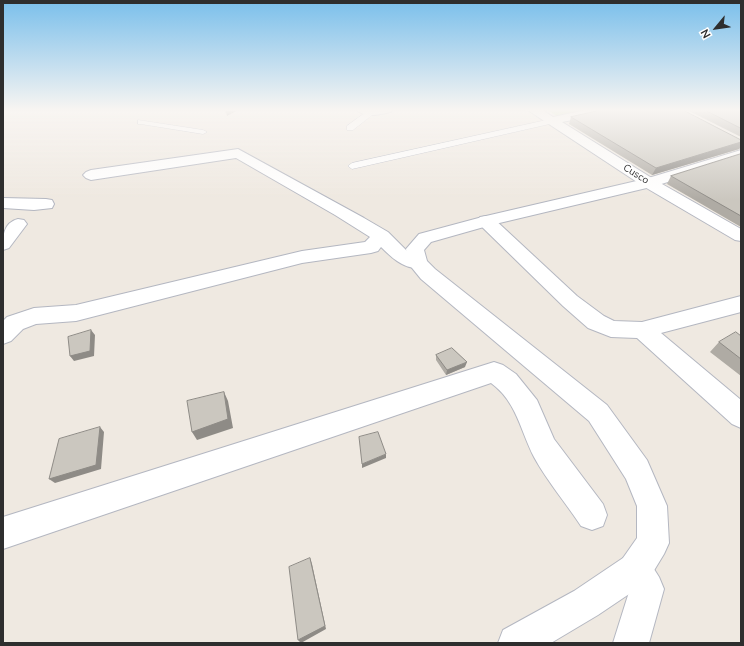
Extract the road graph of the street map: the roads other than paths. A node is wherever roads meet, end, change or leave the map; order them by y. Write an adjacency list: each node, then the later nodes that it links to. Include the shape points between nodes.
1 (471, 139): 4 (lane)
2 (580, 139): 6 (street, Cusco)
3 (741, 154): 6 (street)
4 (352, 166)
5 (91, 175): 11 (street, via 238,153)
6 (649, 183): 9 (street); 12 (street, Cusco)
7 (3, 203): 8 (street)
8 (46, 204)
9 (486, 221): 14 (street, via 426,238 415,249); 16 (street, via 570,301 596,322 611,329)
10 (3, 227): 13 (street, via 18,224)
11 (382, 236): 14 (street, via 399,254 410,262); 17 (street, via 371,247 302,258 76,313 34,316 15,323)
12 (741, 236)
13 (3, 244)
14 (418, 263): 21 (street, via 428,274 598,413 638,470 652,506 653,543)
15 (741, 304): 16 (street)
16 (642, 330): 18 (street)
17 (3, 336)
18 (741, 416)
19 (592, 515): 20 (street, via 544,448 528,408 507,381 494,372)
20 (3, 533)
21 (635, 570): 22 (street, via 586,603); 23 (street, via 647,589)
22 (516, 643)
23 (631, 643)

